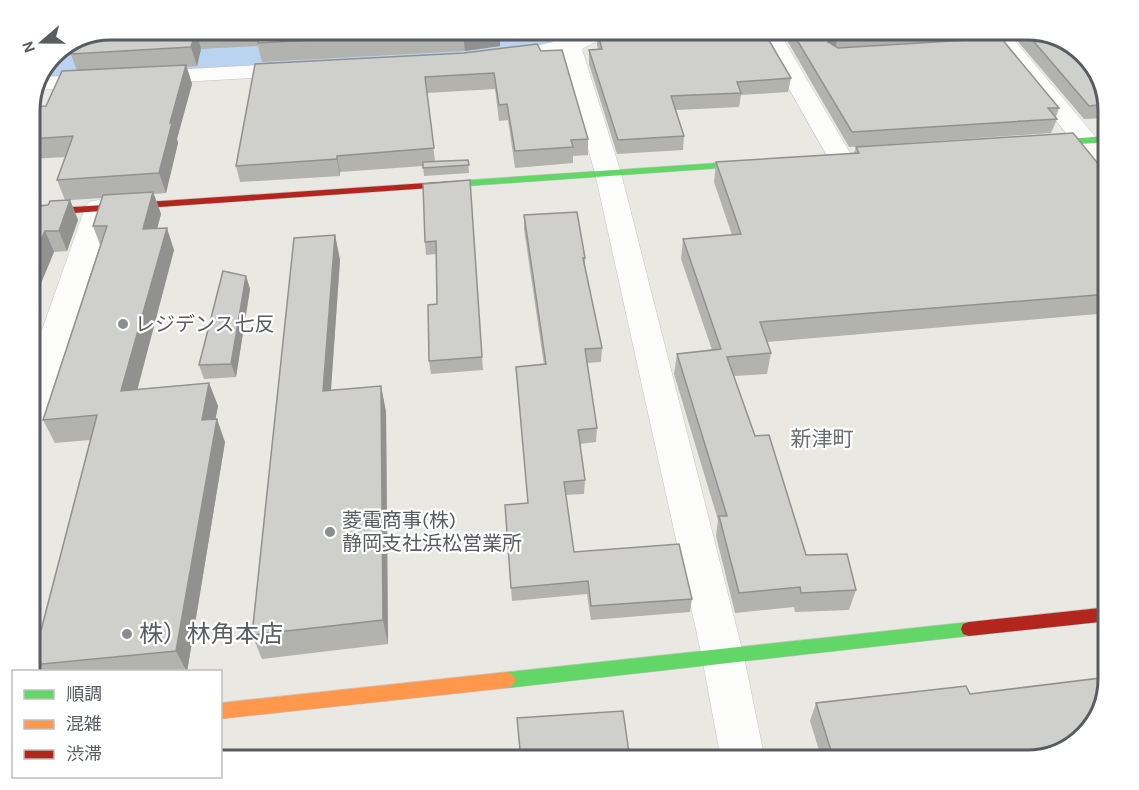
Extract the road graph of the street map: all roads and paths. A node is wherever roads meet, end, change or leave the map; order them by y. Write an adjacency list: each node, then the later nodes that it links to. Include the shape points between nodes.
1 (557, 40): 5 (street)
2 (563, 40): 12 (street)
3 (773, 40): 10 (street)
4 (1003, 40): 8 (street)
5 (530, 52)
6 (324, 68): 7 (street)
7 (47, 84)
8 (1098, 140): 9 (street)
9 (1017, 146)
10 (840, 158)
11 (771, 162): 12 (street)
12 (608, 173): 13 (street); 17 (street)
13 (99, 208): 14 (street); 15 (street)
14 (41, 212)
15 (41, 379)
16 (1098, 615): 17 (street)
17 (723, 657): 18 (street); 19 (street)
18 (222, 711)
19 (741, 750)

